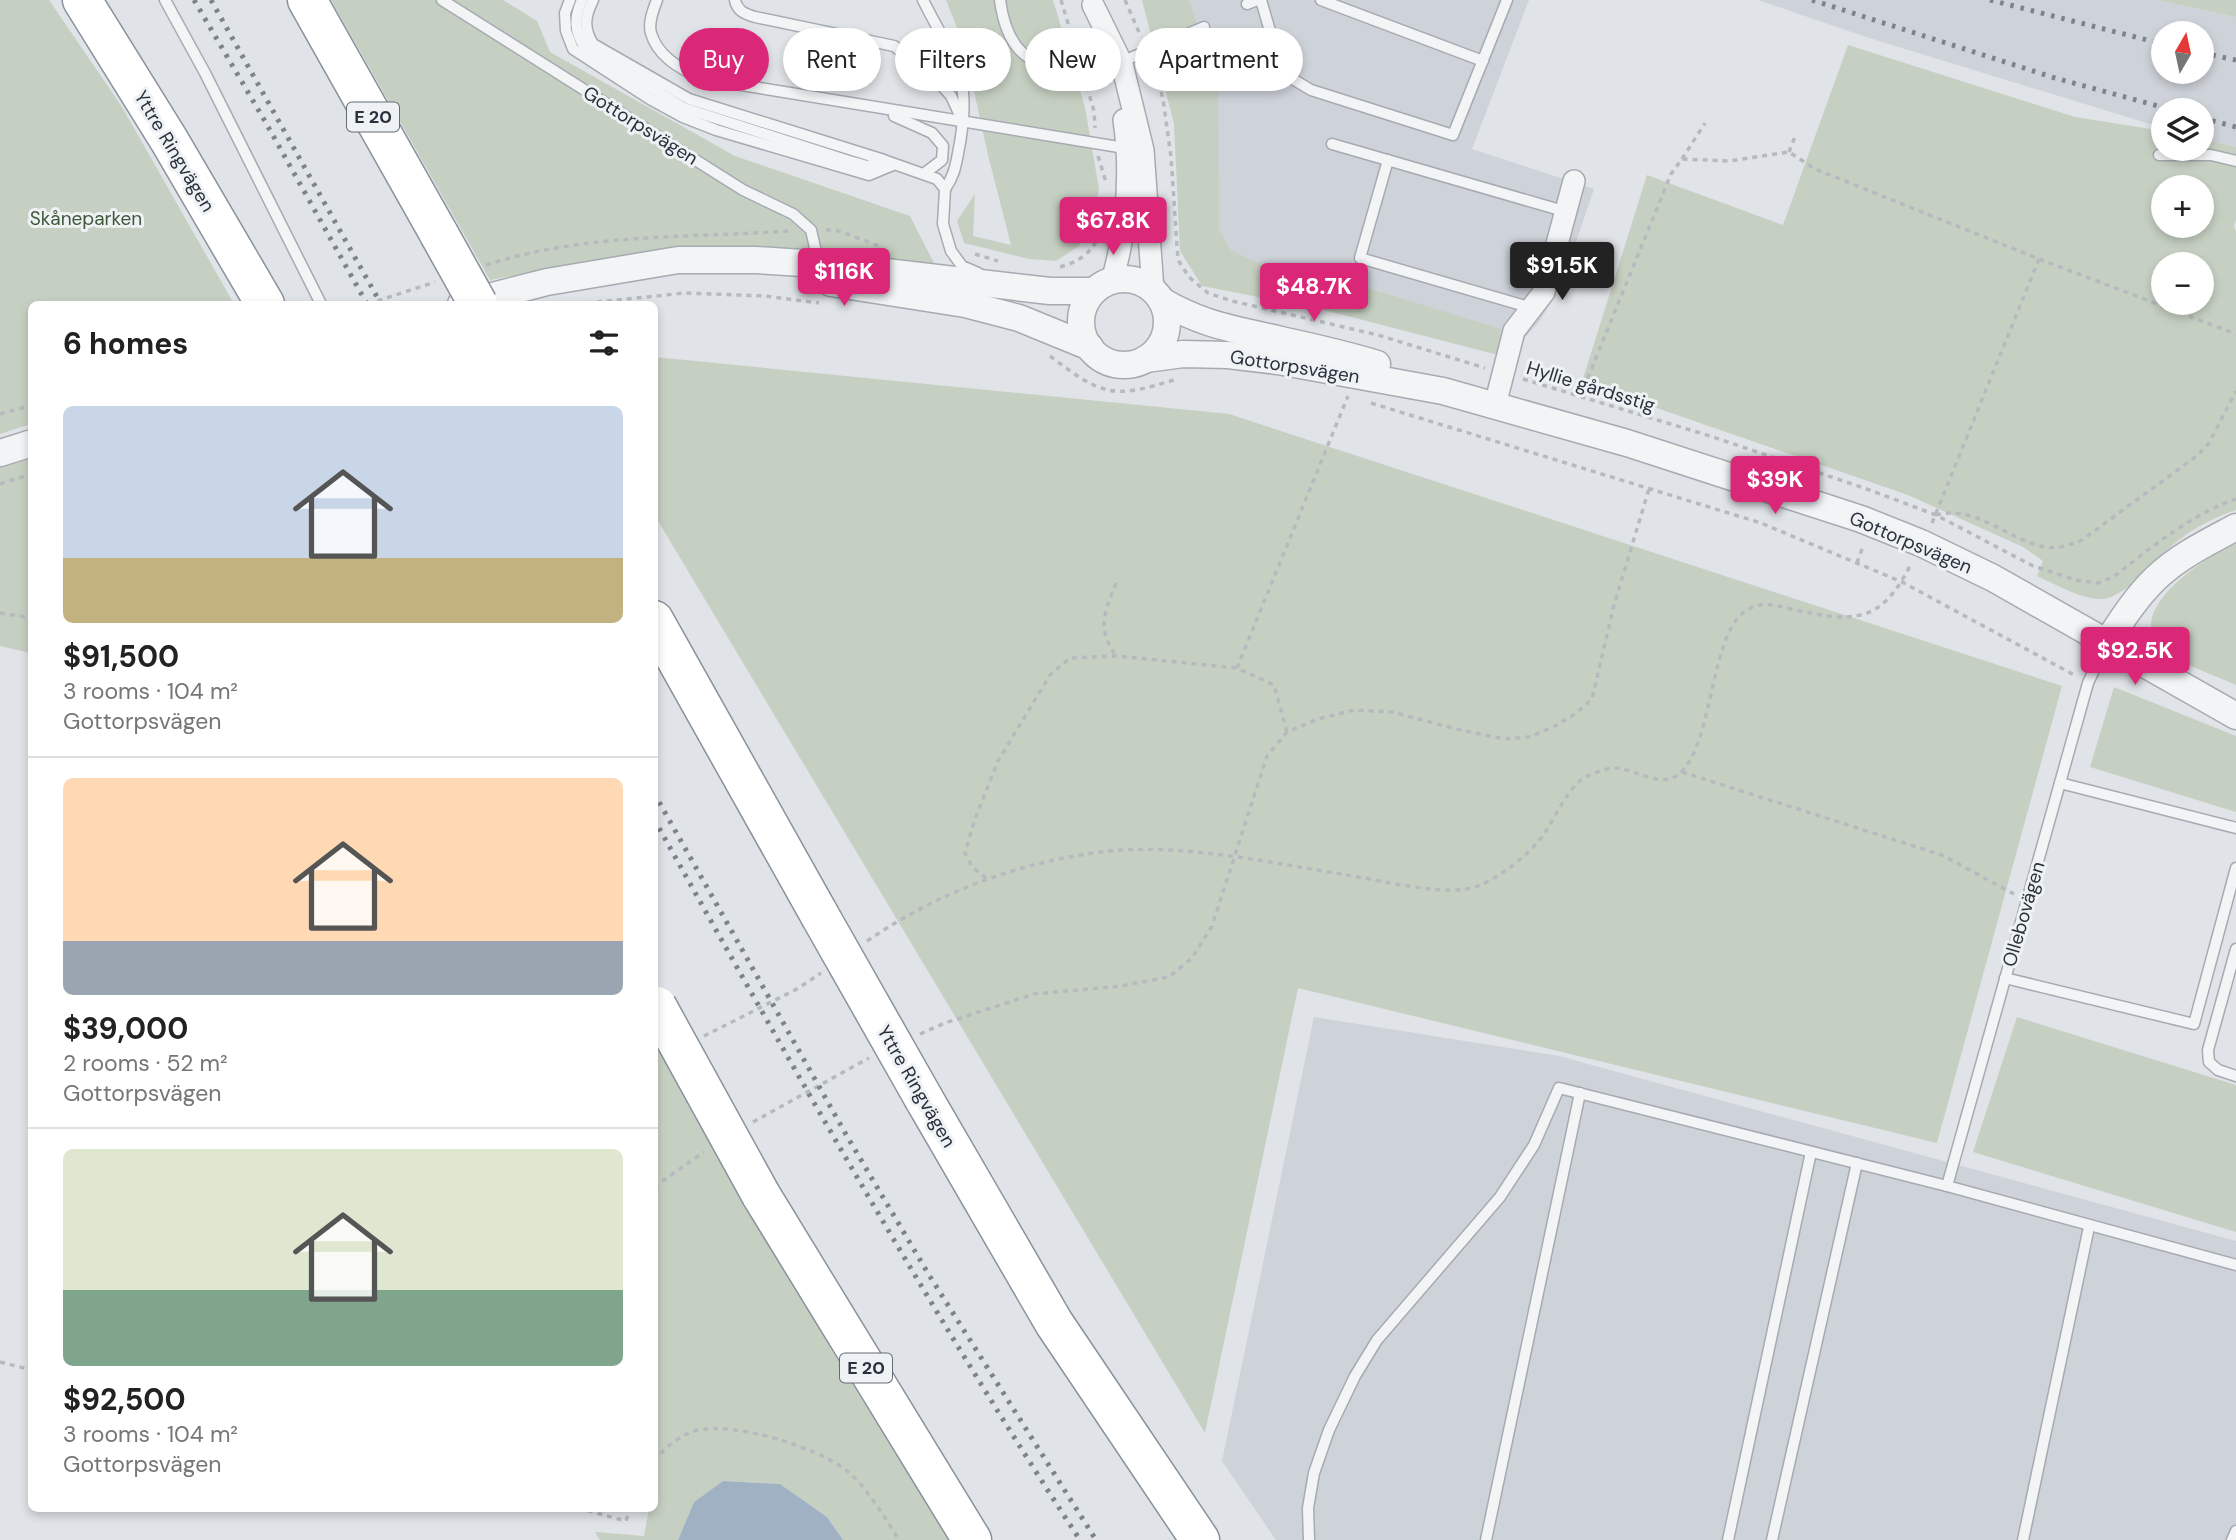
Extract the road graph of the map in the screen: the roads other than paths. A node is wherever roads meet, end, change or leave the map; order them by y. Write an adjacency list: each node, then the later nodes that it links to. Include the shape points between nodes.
1 (82, 0): 38 (highway, Yttre Ringvägen)
2 (165, 0): 39 (lane)
3 (307, 0): 41 (highway, E 20, bridge)
4 (442, 0): 34 (lane, Gottorpsvägen, via 743,190 793,214 811,230)
5 (570, 0): 29 (lane, via 566,32 573,49 683,117 869,175)
6 (582, 0): 29 (lane, via 575,15 576,35 585,48 684,108 867,166)
7 (593, 0): 29 (lane, via 585,18 593,44 689,99)
8 (736, 0): 23 (lane, via 736,7 755,17 894,46 932,75)
9 (923, 0): 23 (lane, via 962,77)
10 (1000, 0): 18 (lane, via 1012,40)
11 (1321, 0): 20 (lane)
12 (1507, 0): 20 (lane)
13 (1255, 1): 20 (lane, via 1279,62 1291,78 1311,90 1453,135)
14 (654, 2): 22 (lane, via 650,32 681,71)
15 (1092, 2): 17 (street)
16 (1204, 27): 19 (lane, via 1147,52)
17 (1102, 28)
18 (1025, 55)
19 (1121, 57)
20 (1483, 61)
21 (1121, 91): 25 (street)
22 (878, 109): 23 (lane); 30 (lane, via 941,142 942,160)
23 (963, 122): 25 (lane); 32 (lane, via 954,175)
24 (1332, 144): 27 (lane)
25 (1135, 149): 36 (street, via 1121,249); 37 (street)
26 (2214, 156): 28 (lane)
27 (1388, 160): 33 (lane); 42 (lane, via 1360,258)
28 (2236, 161)
29 (890, 163): 30 (lane)
30 (925, 173): 32 (lane)
31 (1574, 181): 33 (street)
32 (945, 189): 35 (lane, via 943,224 951,251 962,266)
33 (1567, 212): 42 (street, via 1544,292)
34 (824, 283): 35 (street, Gottorpsvägen); 40 (street, Gottorpsvägen, via 756,273 599,273); 43 (street, Gottorpsvägen, via 965,304 1019,317)
35 (1006, 286): 36 (street, Gottorpsvägen, via 1050,291)
36 (1103, 286): 37 (street, Gottorpsvägen, via 1126,279 1140,282); 43 (street, via 1085,304 1081,319)
37 (1158, 295): 44 (street, via 1167,319 1166,334); 45 (street, Gottorpsvägen, via 1186,315 1221,328 1362,359 1405,372)
38 (263, 300)
39 (319, 301)
40 (471, 301)
41 (476, 301)
42 (1532, 308): 46 (street, via 1514,331)
43 (1090, 348): 44 (street, Gottorpsvägen, via 1117,364)
44 (1146, 359): 45 (street, Gottorpsvägen, via 1228,355)
45 (1443, 391): 46 (street, Gottorpsvägen)
46 (1494, 405): 51 (street, Gottorpsvägen, via 1861,519 1993,578)
47 (28, 444): 48 (street)
48 (0, 453)
49 (2236, 527): 51 (street, via 2194,549 2156,578 2128,609)
50 (658, 627): 68 (highway, Yttre Ringvägen, bridge)
51 (2106, 644): 52 (street, Gottorpsvägen); 55 (lane, Ollebovägen, via 2088,683)
52 (2186, 690): 53 (street, Gottorpsvägen); 54 (street, Gottorpsvägen)
53 (2236, 710)
54 (2236, 716)
55 (2060, 783): 56 (lane); 59 (lane, Ollebovägen)
56 (2236, 828)
57 (2236, 868): 59 (lane, via 2194,1024)
58 (2236, 949): 61 (lane, via 2208,1050 2209,1062)
59 (2006, 978): 65 (lane, Ollebovägen)
60 (658, 1008): 70 (highway, E 20, bridge, via 761,1195)
61 (2236, 1076)
62 (1580, 1093): 63 (lane); 73 (lane, via 1559,1088 1534,1145 1500,1197 1377,1340 1355,1376 1314,1473); 74 (lane)
63 (1811, 1152): 64 (lane); 75 (lane)
64 (1857, 1163): 65 (lane); 76 (lane)
65 (1947, 1186): 66 (lane)
66 (2089, 1227): 67 (lane); 77 (lane)
67 (2236, 1265)
68 (1054, 1323): 71 (highway, Yttre Ringvägen); 72 (highway)
69 (2236, 1531): 78 (lane)
70 (972, 1540)
71 (1200, 1540)
72 (1227, 1540)
73 (1308, 1540)
74 (1486, 1540)
75 (1728, 1540)
76 (1772, 1540)
77 (2023, 1540)
78 (2232, 1540)

